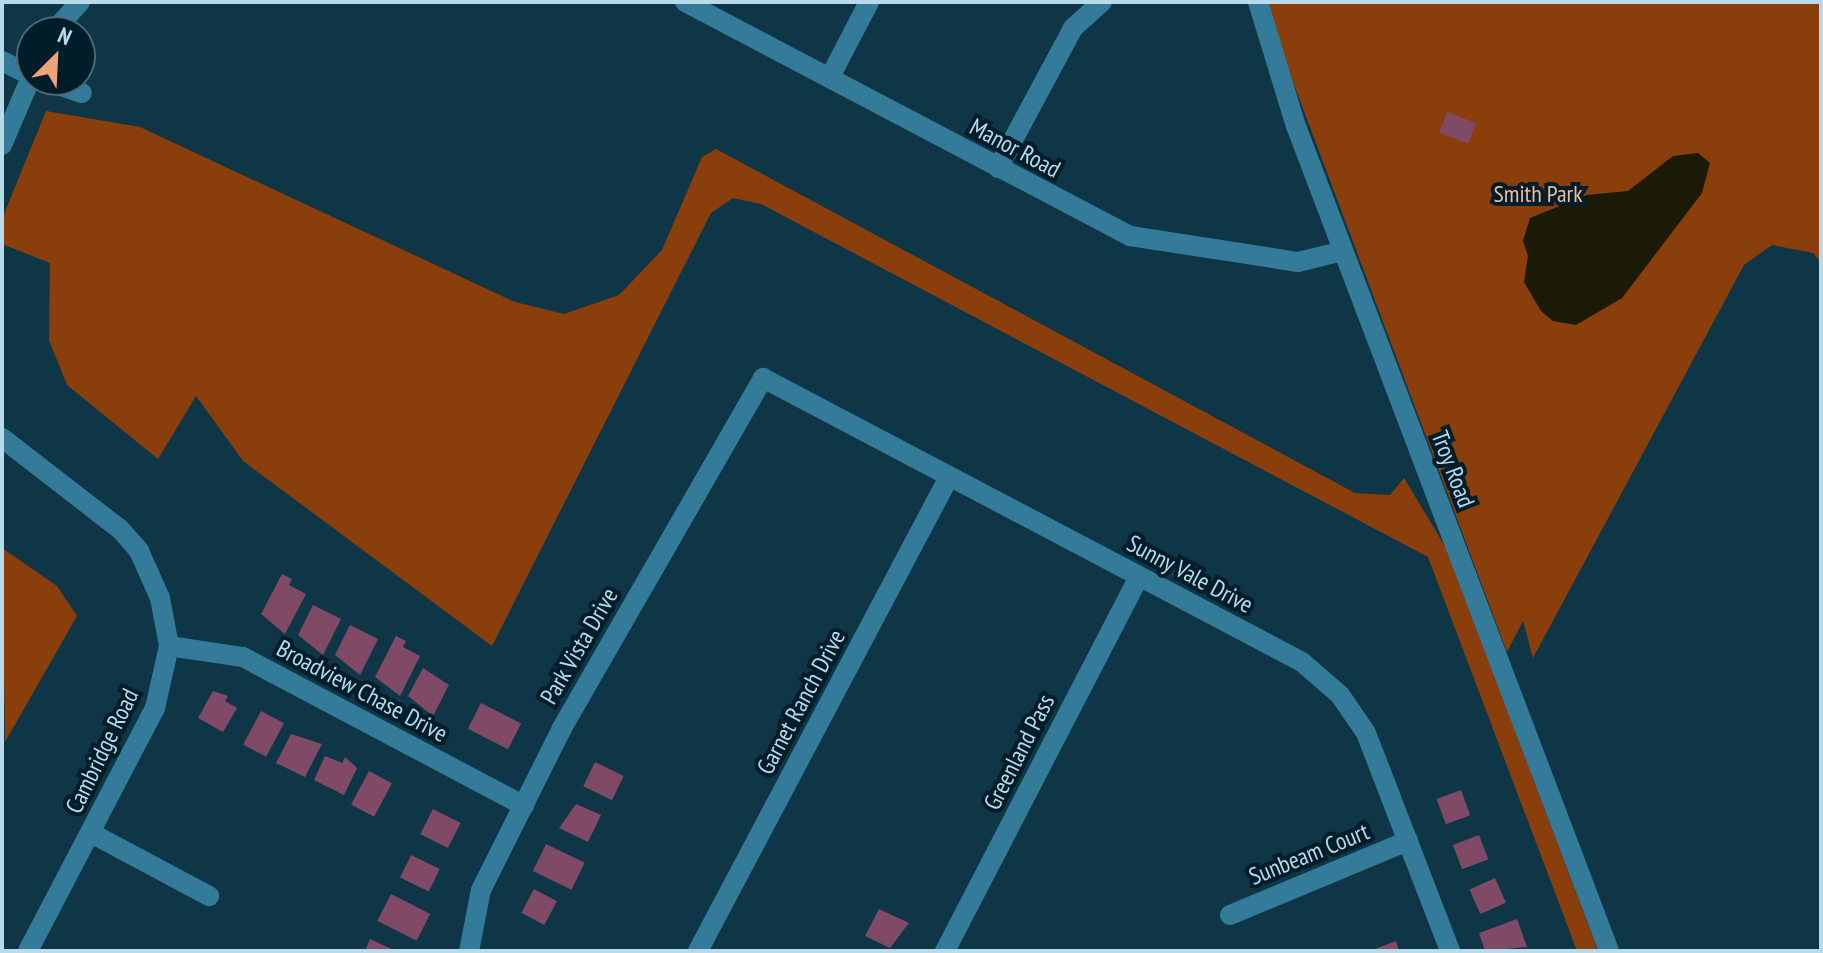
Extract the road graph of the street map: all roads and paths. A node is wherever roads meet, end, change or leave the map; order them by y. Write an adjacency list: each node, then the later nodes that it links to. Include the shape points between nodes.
1 (685, 2): 5 (street, Manor Road)
2 (869, 2): 5 (street)
3 (1102, 2): 8 (street, via 1073,28)
4 (1258, 2): 9 (street, Troy Road, via 1279,78)
5 (830, 77): 8 (street, Manor Road)
6 (23, 96): 7 (street)
7 (2, 145)
8 (998, 168): 9 (street, Manor Road, via 1108,227 1151,241 1298,262)
9 (1343, 251): 25 (street, Troy Road)
10 (763, 378): 12 (street, Sunny Vale Drive); 15 (street, Park Vista Drive, via 562,728)
11 (2, 438): 14 (street, Cambridge Road, via 121,530 139,551 160,598)
12 (949, 477): 13 (street, Sunny Vale Drive); 22 (street, Garnet Ranch Drive)
13 (1139, 576): 17 (street, Sunny Vale Drive, via 1302,662 1340,695 1366,733); 23 (street, Greenland Pass)
14 (169, 646): 15 (street, Broadview Chase Drive, via 243,657); 16 (street, Cambridge Road, via 155,708)
15 (524, 806): 21 (street, Park Vista Drive, via 481,890)
16 (91, 833): 18 (street); 20 (street, Cambridge Road)
17 (1408, 841): 19 (street, Sunbeam Court); 24 (street, Sunny Vale Drive)
18 (209, 896)
19 (1230, 915)
20 (28, 951)
21 (469, 951)
22 (698, 951)
23 (945, 951)
24 (1450, 951)
25 (1609, 951)

